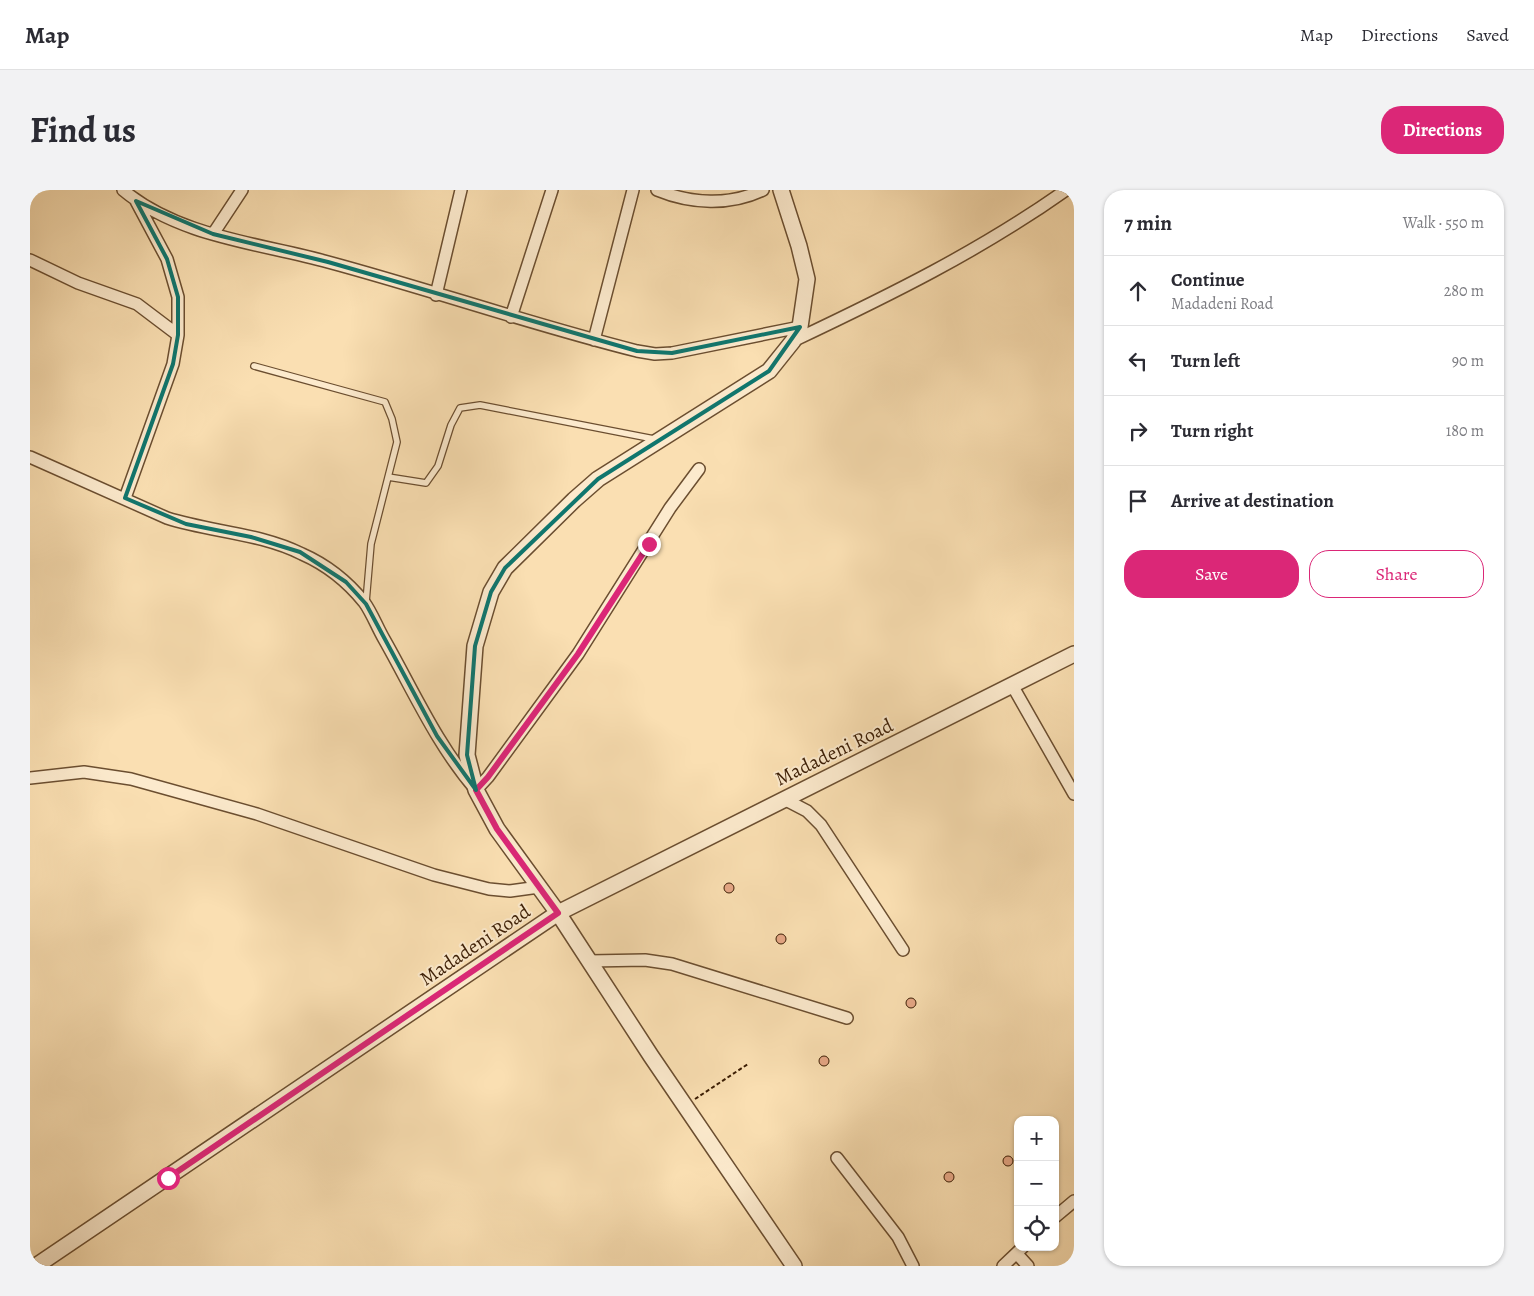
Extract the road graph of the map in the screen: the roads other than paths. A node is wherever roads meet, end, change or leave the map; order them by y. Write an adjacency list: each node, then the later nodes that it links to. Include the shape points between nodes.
1 (123, 190): 10 (street)
2 (242, 190): 11 (street)
3 (461, 190): 13 (street)
4 (552, 190): 14 (street)
5 (633, 190): 17 (street)
6 (657, 190): 7 (street, via 700,201 723,202 737,201)
7 (763, 190)
8 (781, 190): 15 (street, via 806,279)
9 (1066, 190): 18 (street, via 982,246 897,292)
10 (136, 201): 11 (street); 16 (street, via 167,259 178,297)
11 (212, 234): 13 (street, via 328,262)
12 (30, 260): 16 (street, via 78,283 137,304)
13 (436, 295): 14 (street)
14 (511, 317): 17 (street)
15 (800, 327): 17 (street, via 655,354); 18 (street)
16 (178, 335): 24 (street, via 173,364)
17 (594, 340)
18 (793, 341): 20 (street, via 769,371)
19 (254, 366): 23 (lane, via 385,402 397,442)
20 (661, 441): 23 (lane, via 480,405 460,408 450,425 438,466 426,483); 29 (street, via 628,458 574,500 506,568 491,592 475,646 468,725 467,755)
21 (30, 458): 24 (street)
22 (699, 469): 29 (street, via 670,508 578,654)
23 (388, 477): 25 (lane, via 371,544)
24 (125, 498): 25 (street, via 143,509 186,524 251,537 300,552 326,566)
25 (366, 604): 29 (street, via 437,736 456,768)
26 (1074, 654): 27 (street, Madadeni Road)
27 (1012, 686): 30 (street); 31 (street, Madadeni Road)
28 (30, 778): 32 (street, via 84,772 131,779 257,814 434,875 489,889 510,891)
29 (476, 790): 32 (street, via 497,829)
30 (1074, 794)
31 (784, 799): 33 (street, Madadeni Road); 34 (street, via 807,811 821,825)
32 (539, 887): 33 (street)
33 (558, 913): 35 (street); 42 (street, Madadeni Road)
34 (903, 950)
35 (589, 961): 36 (street, via 645,960 672,964); 43 (street)
36 (846, 1018)
37 (837, 1158): 44 (street, via 898,1237)
38 (1074, 1202): 39 (street)
39 (1059, 1214)
40 (1019, 1251): 45 (street)
41 (1020, 1251): 46 (street)
42 (36, 1266)
43 (794, 1266)
44 (913, 1266)
45 (1004, 1266)
46 (1028, 1266)

